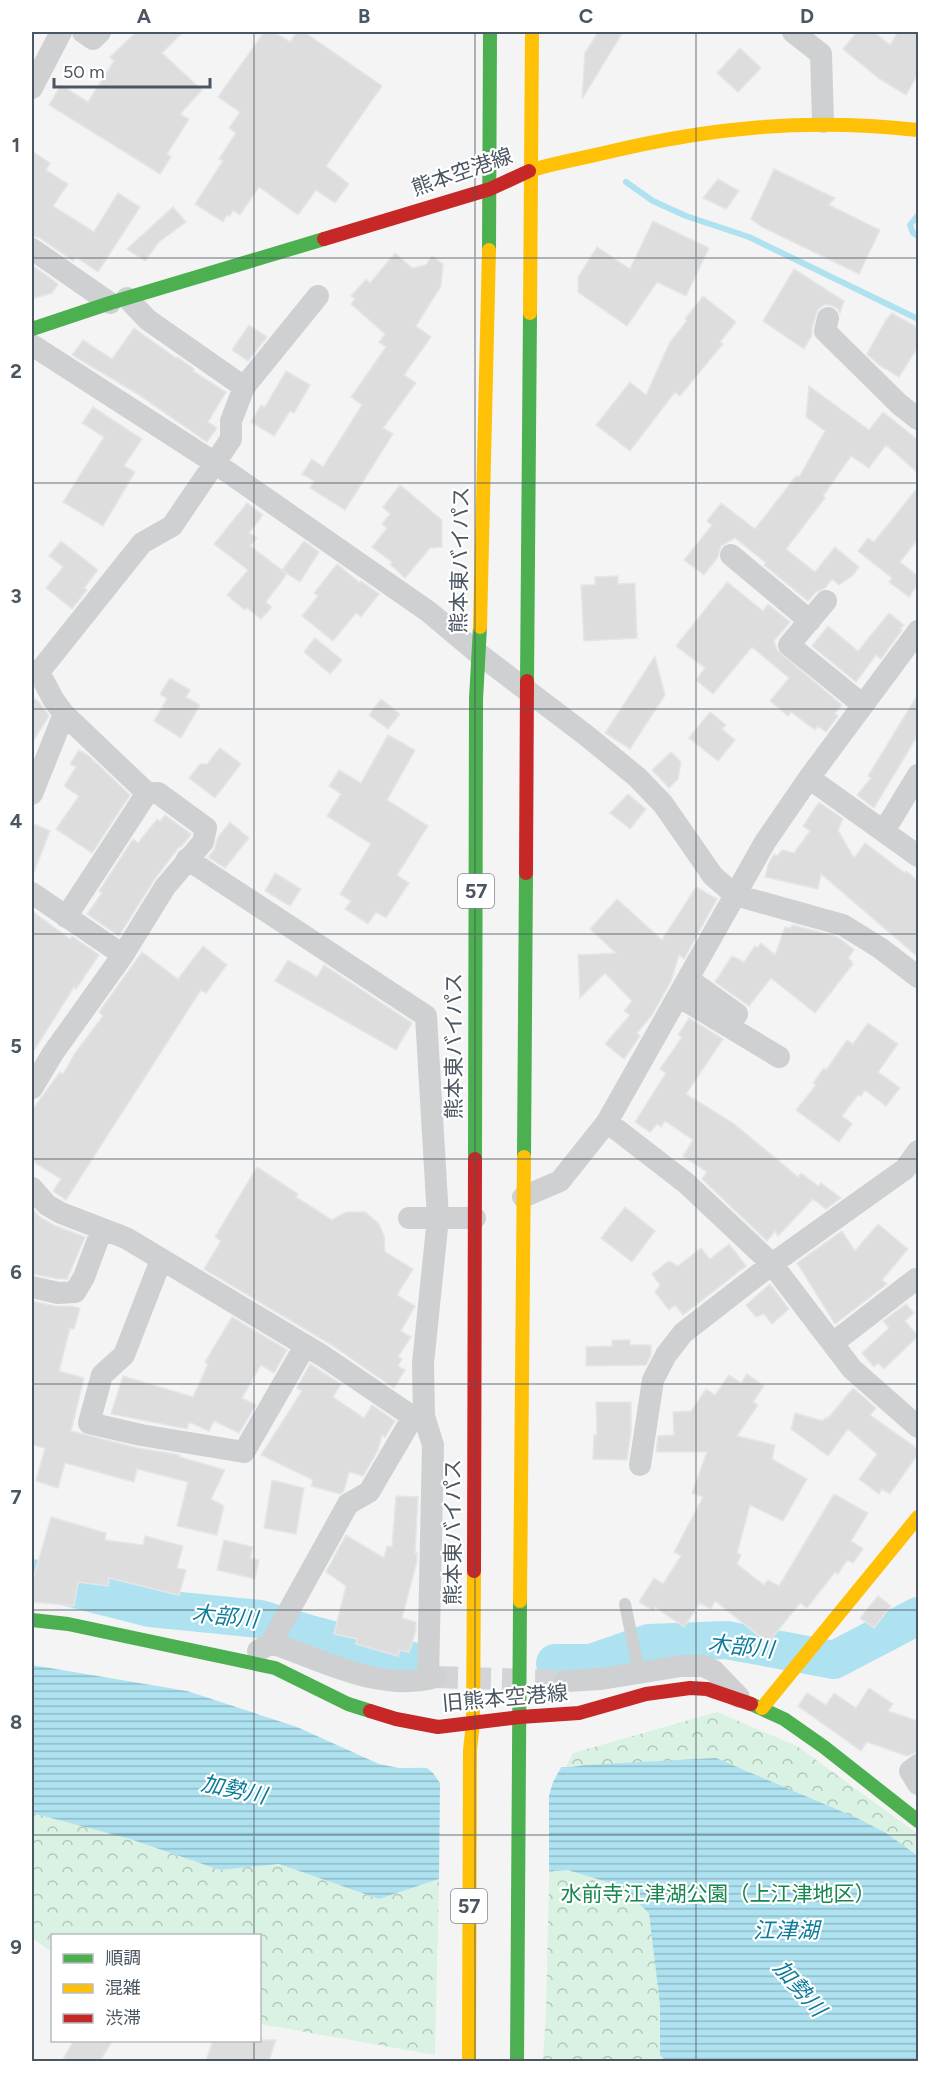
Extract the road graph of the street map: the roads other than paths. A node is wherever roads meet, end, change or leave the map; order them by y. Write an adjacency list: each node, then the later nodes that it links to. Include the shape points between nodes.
1 (61, 32): 7 (street)
2 (83, 32): 3 (street, via 93,39)
3 (100, 32)
4 (490, 32): 11 (main road, 熊本東バイパス / 57)
5 (532, 32): 10 (main road, 57)
6 (793, 32): 8 (street, via 821,54)
7 (32, 88)
8 (823, 122): 9 (main road, 熊本空港線); 10 (main road, 熊本空港線, via 722,128)
9 (918, 130)
10 (531, 171): 11 (main road, 熊本空港線); 27 (main road, 57)
11 (490, 189): 14 (main road, 熊本空港線); 25 (main road, 熊本東バイパス / 57)
12 (32, 249): 14 (street)
13 (318, 296): 18 (street)
14 (118, 300): 16 (main road, 熊本空港線); 18 (street)
15 (828, 318): 19 (street, via 825,331)
16 (32, 329)
17 (32, 345): 20 (street)
18 (244, 387): 20 (street, via 231,421 231,439)
19 (918, 419)
20 (215, 463): 25 (street, via 429,612); 26 (street, via 172,526 142,543)
21 (731, 555): 23 (street)
22 (826, 601): 23 (street)
23 (810, 621): 28 (street, via 789,645)
24 (918, 631): 28 (street)
25 (479, 654): 27 (street); 52 (main road, 熊本東バイパス / 57)
26 (35, 672): 29 (street)
27 (526, 691): 38 (street, via 637,777 663,804 713,876); 49 (main road, 57)
28 (863, 705): 31 (street)
29 (64, 714): 32 (street); 33 (street)
30 (918, 775): 34 (street)
31 (809, 778): 34 (street); 38 (street)
32 (32, 794)
33 (147, 794): 36 (street, via 158,793 206,828 203,842); 39 (street)
34 (884, 831): 35 (street)
35 (918, 856)
36 (187, 859): 40 (street); 51 (street, via 426,1016)
37 (32, 893): 39 (street)
38 (735, 895): 41 (street, via 843,925); 42 (street)
39 (66, 917): 40 (street)
40 (123, 955): 45 (street)
41 (918, 977)
42 (683, 987): 43 (street); 44 (street); 46 (street)
43 (737, 1014)
44 (779, 1057)
45 (32, 1088)
46 (608, 1122): 49 (street, via 560,1181); 55 (street, via 686,1183)
47 (918, 1151): 55 (street, via 905,1169)
48 (32, 1188): 53 (street, via 47,1205)
49 (523, 1197): 71 (main road, 57)
50 (409, 1218): 51 (street)
51 (438, 1218): 52 (street); 60 (street)
52 (475, 1218): 72 (main road, 熊本東バイパス / 57)
53 (102, 1229): 54 (street, via 126,1238); 57 (street, via 75,1292)
54 (161, 1260): 59 (street); 59 (street, via 124,1355 102,1375 89,1422 244,1452)
55 (772, 1264): 58 (street); 62 (street, via 683,1333 666,1355 653,1380)
56 (916, 1278): 58 (street)
57 (32, 1287)
58 (833, 1343): 61 (street, via 852,1369)
59 (305, 1346): 60 (street)
60 (419, 1416): 66 (street, via 369,1492 348,1504); 66 (street, via 433,1444 428,1645 432,1678 384,1681)
61 (918, 1427)
62 (640, 1465)
63 (918, 1517): 70 (main road, via 823,1634)
64 (625, 1604): 68 (lane)
65 (32, 1620): 67 (main road, 旧熊本空港線)
66 (271, 1643): 67 (street)
67 (244, 1660): 72 (main road, 旧熊本空港線, via 275,1668 348,1704 396,1719 438,1727)
68 (638, 1666): 69 (street, via 601,1678); 70 (street, via 702,1666 714,1671)
69 (565, 1681)
70 (753, 1705): 71 (main road, 旧熊本空港線, via 707,1689 690,1688 646,1694 579,1713); 75 (main road, 旧熊本空港線, via 784,1719 824,1747)
71 (520, 1717): 72 (main road, 旧熊本空港線); 77 (main road, 57)
72 (473, 1723): 76 (main road, 熊本東バイパス / 57)
73 (918, 1765): 74 (street, via 910,1771)
74 (918, 1784)
75 (918, 1821)
76 (469, 2061)
77 (517, 2061)

